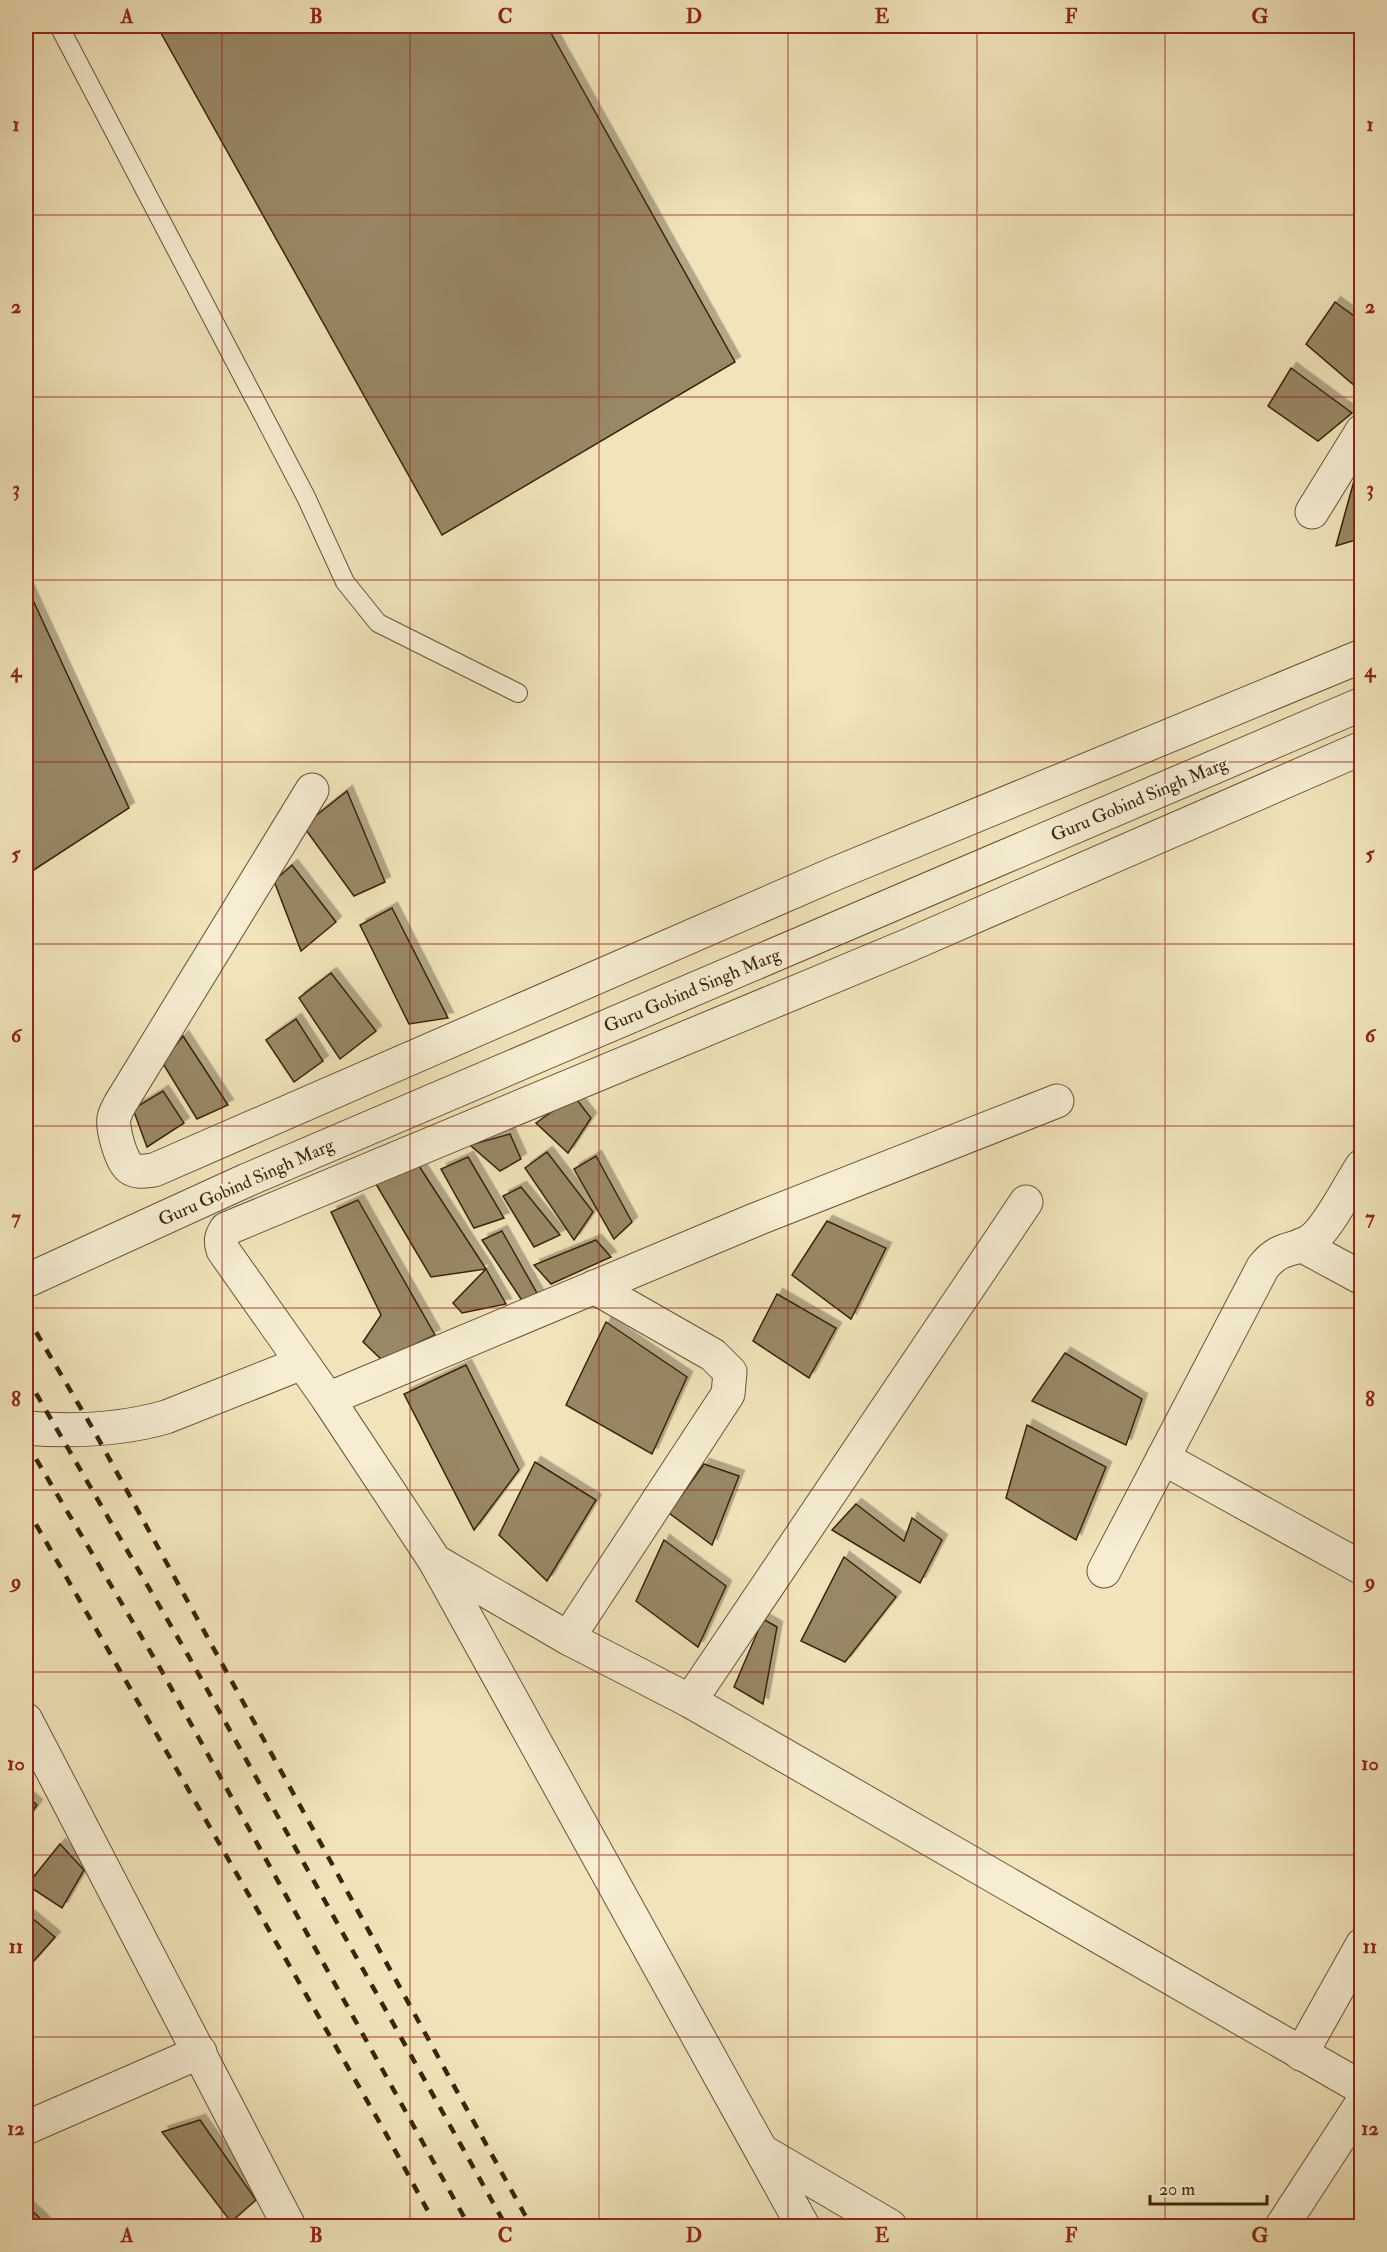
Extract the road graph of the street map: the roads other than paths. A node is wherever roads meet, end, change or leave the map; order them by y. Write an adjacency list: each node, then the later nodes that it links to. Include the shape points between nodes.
1 (59, 26): 5 (lane, via 306,497 345,582 378,623)
2 (1362, 431): 3 (street)
3 (1312, 512)
4 (1362, 656): 8 (street, via 834,874 154,1170 130,1168 123,1160 114,1128 120,1104)
5 (518, 693)
6 (1362, 704): 14 (street, Guru Gobind Singh Marg, via 258,1176)
7 (1362, 748): 16 (street, via 909,945 226,1229 223,1250)
8 (312, 790)
9 (1057, 1101): 15 (street)
10 (1362, 1166): 12 (street, via 1324,1227 1315,1238)
11 (1026, 1202): 24 (street)
12 (1301, 1245): 13 (street); 19 (street, via 1278,1252 1263,1267)
13 (1362, 1278)
14 (26, 1281)
15 (594, 1287): 17 (street); 23 (street, via 713,1355 730,1372 728,1394)
16 (302, 1363): 17 (street); 18 (street, via 149,1422 93,1430)
17 (328, 1399): 20 (street)
18 (26, 1428)
19 (1163, 1458): 21 (street); 22 (street)
20 (435, 1562): 23 (street); 32 (street)
21 (1362, 1568)
22 (1104, 1571)
23 (568, 1638): 24 (street)
24 (690, 1701): 28 (street)
25 (26, 1720): 27 (street)
26 (1362, 1945): 28 (street)
27 (200, 2052): 31 (street); 33 (street)
28 (1301, 2054): 29 (street)
29 (1362, 2088)
30 (1362, 2103): 36 (street)
31 (26, 2128)
32 (761, 2150): 34 (street); 35 (street)
33 (289, 2226)
34 (803, 2226)
35 (890, 2226)
36 (1282, 2226)

